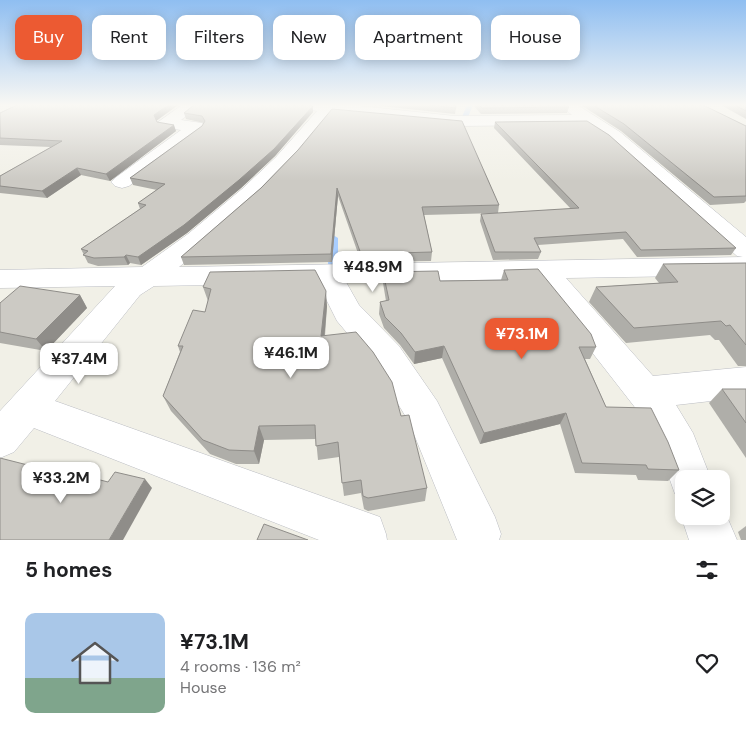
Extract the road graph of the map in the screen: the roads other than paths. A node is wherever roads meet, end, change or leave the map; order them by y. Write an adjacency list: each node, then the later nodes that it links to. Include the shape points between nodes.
1 (192, 130): 4 (street)
2 (312, 130): 9 (street, via 247,198)
3 (604, 130): 5 (street)
4 (122, 182)
5 (746, 250)
6 (746, 266): 7 (street)
7 (542, 269): 8 (street); 12 (street)
8 (331, 273): 9 (street); 17 (street, via 332,284 348,313 387,356 424,413)
9 (149, 277): 10 (street); 13 (street, via 130,288)
10 (0, 279)
11 (746, 382): 12 (street)
12 (645, 392): 15 (street, via 679,447)
13 (27, 408): 14 (street); 18 (street)
14 (0, 439)
15 (687, 470)
16 (707, 525): 19 (street)
17 (478, 534)
18 (368, 538)
19 (713, 540)

